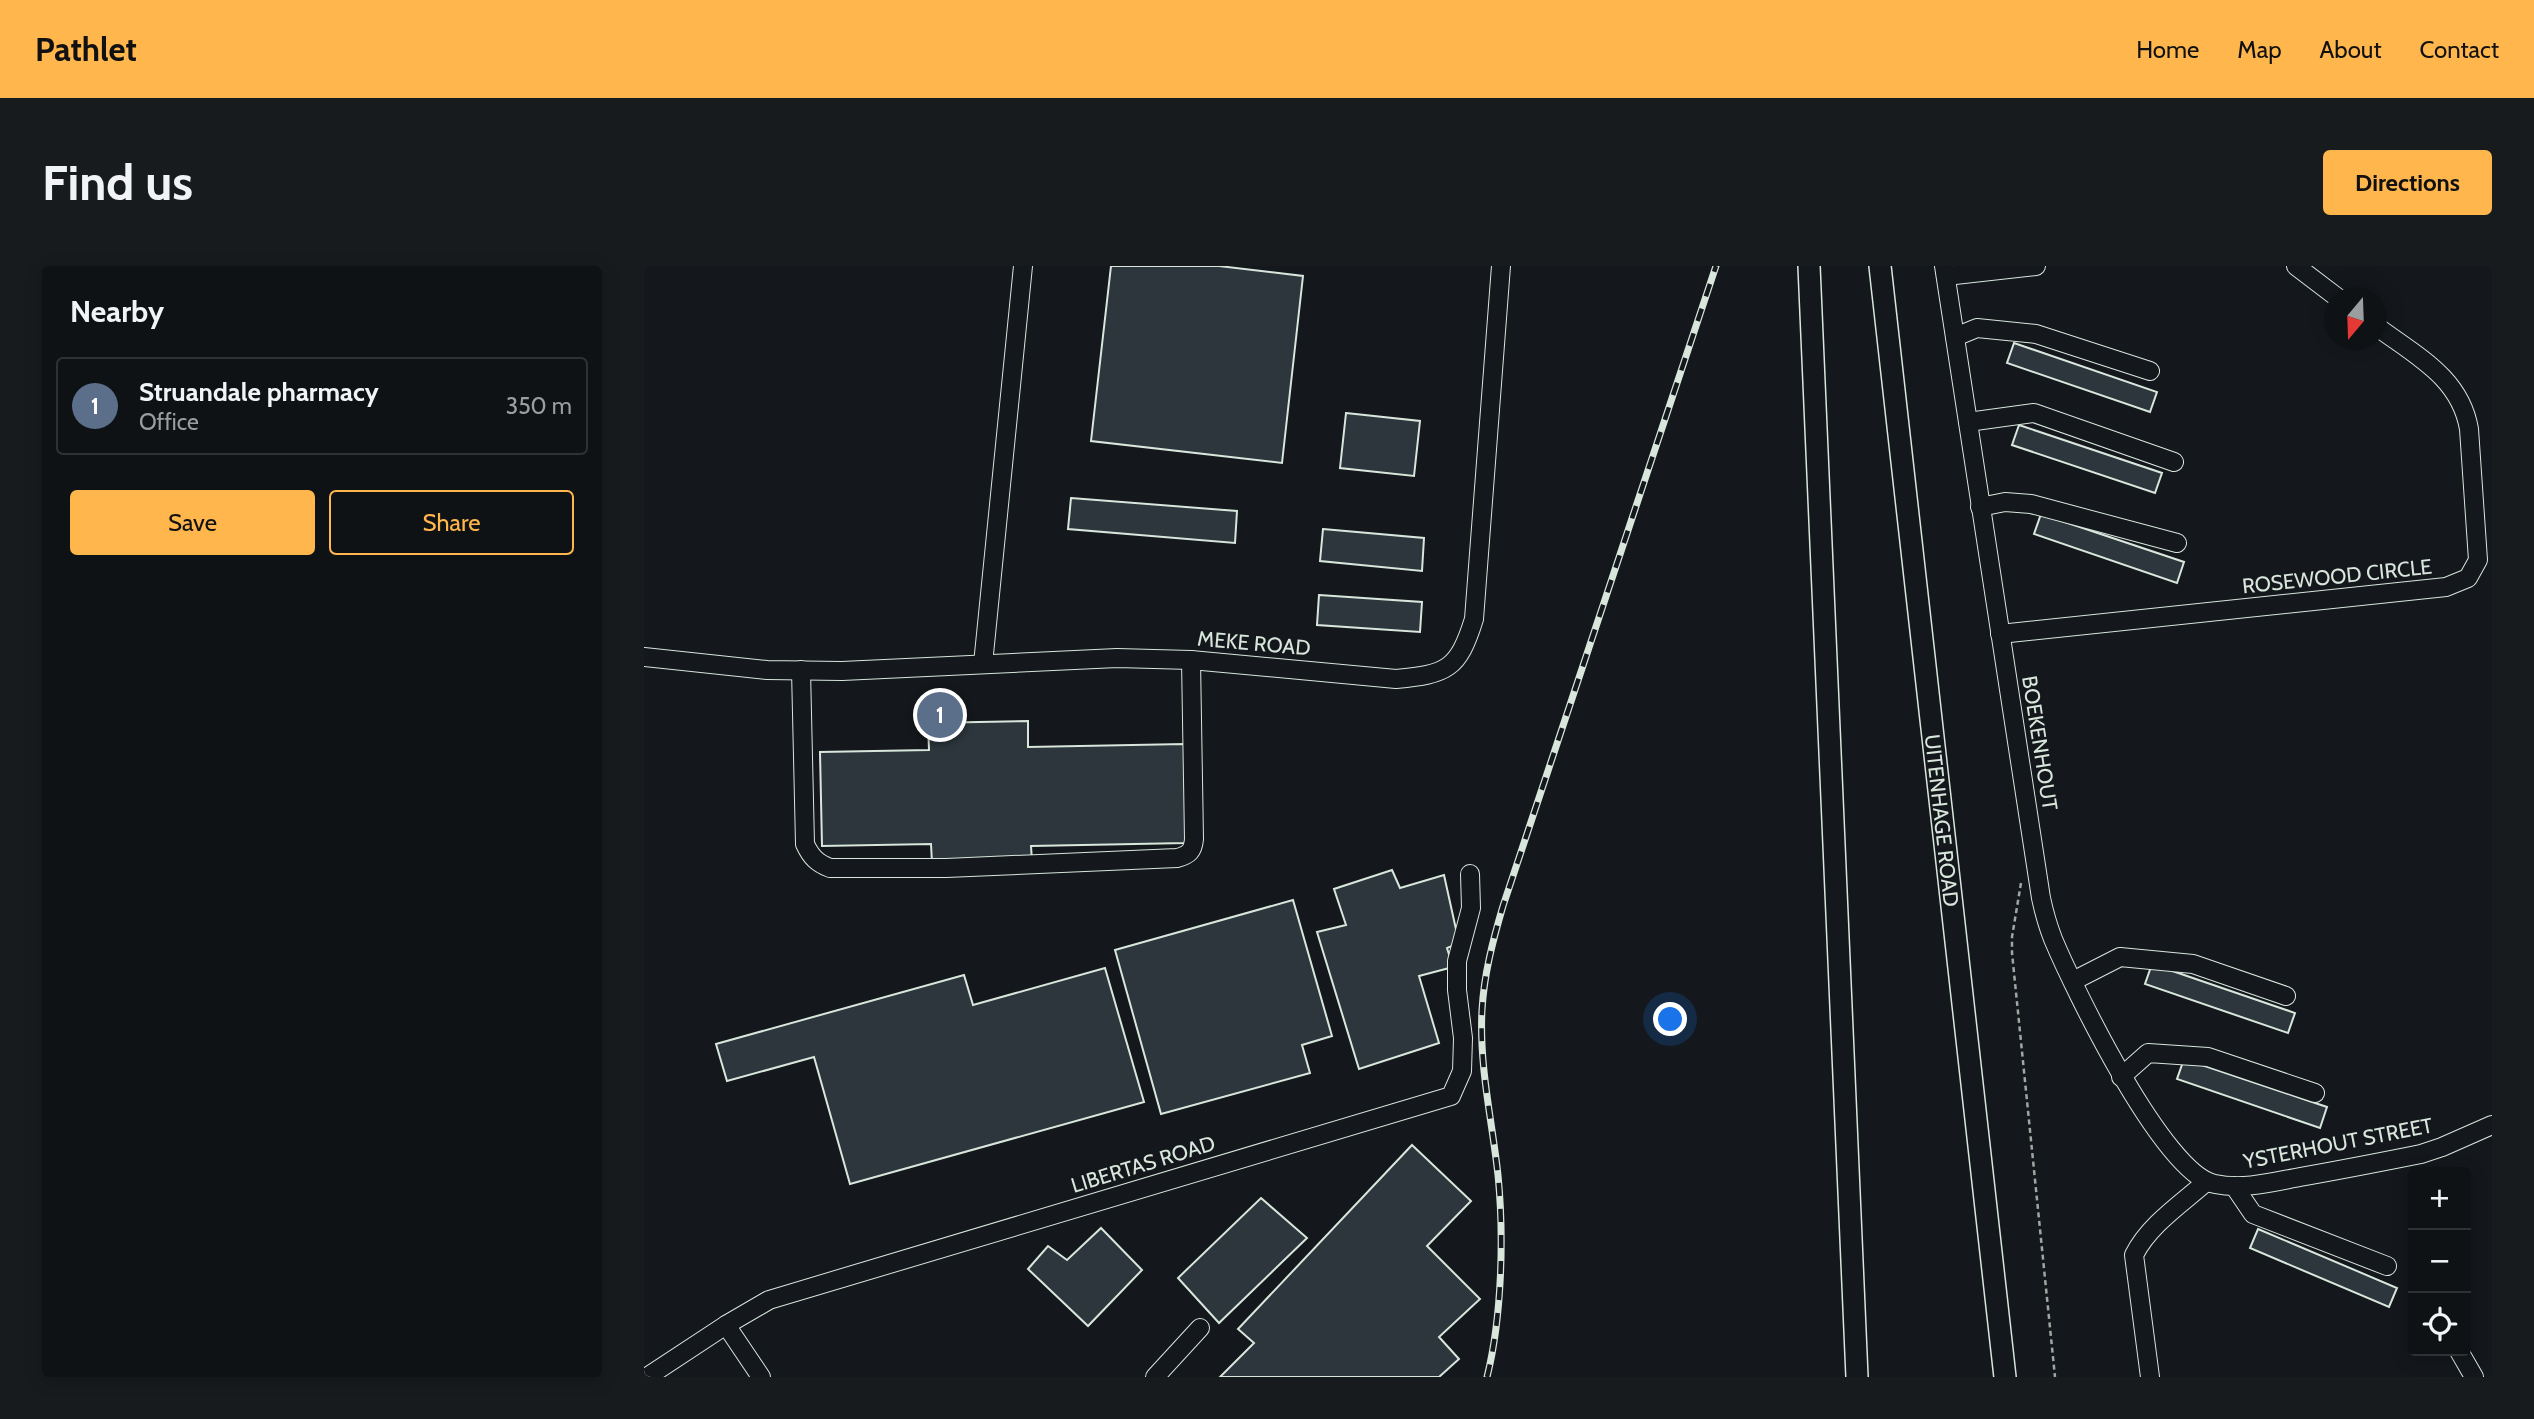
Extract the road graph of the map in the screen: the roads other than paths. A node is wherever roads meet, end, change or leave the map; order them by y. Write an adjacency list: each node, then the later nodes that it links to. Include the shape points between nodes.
1 (1023, 266): 19 (street)
2 (1501, 266): 18 (street, MEKE ROAD, via 1474,619 1465,647 1452,665 1430,676 1396,680)
3 (1809, 266): 36 (main road)
4 (1880, 266): 37 (main road, UITENHAGE ROAD)
5 (2036, 266): 7 (street)
6 (2296, 266): 8 (street)
7 (1945, 271): 10 (street, BOEKENHOUT)
8 (2324, 287)
9 (2387, 334): 16 (street, ROSEWOOD CIRCLE, via 2444,378 2465,411 2479,560 2468,578 2445,587)
10 (1955, 337): 11 (street, via 1977,328 2036,334); 12 (street, BOEKENHOUT)
11 (2150, 371)
12 (1968, 422): 13 (street, via 2034,413); 14 (street, BOEKENHOUT)
13 (2175, 462)
14 (1980, 507): 15 (street, via 2005,502 2031,504); 16 (street, BOEKENHOUT)
15 (2177, 543)
16 (2000, 634): 22 (street, BOEKENHOUT, via 2041,898)
17 (644, 657): 20 (street, MEKE ROAD)
18 (1191, 660): 19 (street, MEKE ROAD); 20 (street, via 1194,839 1187,855 946,867 830,868 809,854 805,844)
19 (984, 664): 20 (street, MEKE ROAD)
20 (801, 670)
21 (1470, 874): 30 (street, LIBERTAS ROAD, via 1471,908 1457,961 1462,1071 1451,1096 769,1300)
22 (2074, 981): 23 (street, via 2120,957 2193,964); 24 (street, BOEKENHOUT)
23 (2286, 996)
24 (2121, 1077): 25 (street, via 2148,1053 2208,1057); 27 (street, BOEKENHOUT, via 2168,1147)
25 (2315, 1093)
26 (2492, 1125): 28 (street, YSTERHOUT STREET, via 2421,1154)
27 (2206, 1182): 28 (street, YSTERHOUT STREET); 38 (street, via 2150,1232 2134,1255)
28 (2234, 1186): 29 (street, via 2253,1214)
29 (2387, 1266)
30 (726, 1325): 33 (street); 34 (street, LIBERTAS ROAD)
31 (1200, 1328): 35 (street)
32 (2462, 1356): 39 (street)
33 (759, 1376)
34 (647, 1377)
35 (1155, 1377)
36 (1857, 1377)
37 (2005, 1377)
38 (2150, 1377)
39 (2474, 1377)

